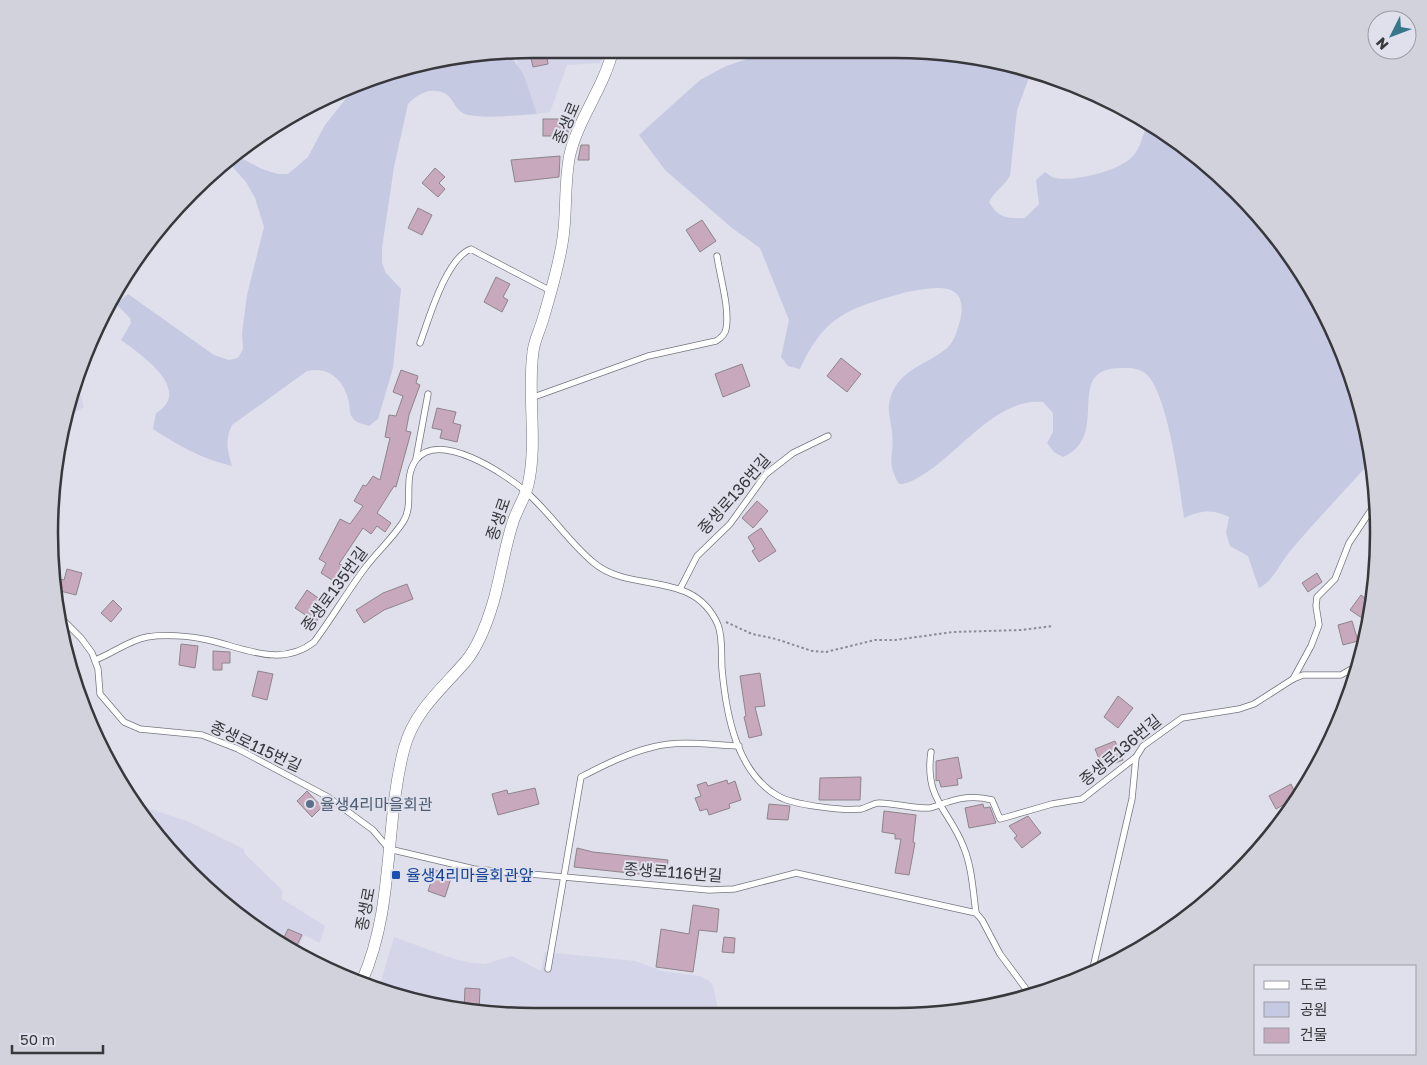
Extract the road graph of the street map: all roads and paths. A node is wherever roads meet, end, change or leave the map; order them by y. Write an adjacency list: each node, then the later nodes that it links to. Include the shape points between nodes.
1 (610, 58): 3 (street, 종생로, via 570,154 563,236)
2 (717, 256): 6 (lane, via 725,311 723,337 648,356)
3 (551, 291): 4 (lane, via 480,254 470,250 462,252 450,270); 6 (street, 종생로, via 533,349)
4 (420, 343)
5 (428, 394): 8 (lane, 종생로135번길)
6 (531, 398): 9 (street, 종생로, via 532,435)
7 (828, 436): 11 (lane, 종생로136번길, via 793,452 766,474 730,524 697,556)
8 (416, 459): 9 (lane, via 430,450 442,449 460,454); 15 (lane, 종생로135번길, via 410,470 406,513 402,522 366,566 314,642 303,650 278,656 206,639 156,636 141,639)
9 (526, 491): 11 (lane, 종생로136번길, via 595,565 618,576); 22 (street, 종생로, via 514,519 494,602 482,635 412,727 404,749)
10 (1369, 514): 17 (lane, via 1349,543 1335,579 1317,597 1320,625)
11 (680, 590): 12 (lane, 종생로136번길, via 688,592)
12 (712, 613): 14 (path, via 752,634 826,652 875,640); 18 (lane, 종생로136번길, via 719,627 723,679)
13 (67, 624): 15 (lane, 종생로115번길, via 82,638)
14 (1053, 626)
15 (95, 660): 22 (lane, 종생로115번길, via 100,694 112,710 132,727 202,735 238,749 328,797 373,830)
16 (1348, 671): 17 (lane, 종생로136번길, via 1341,675 1303,675)
17 (1293, 679): 20 (lane, 종생로136번길, via 1269,696 1239,709 1182,718 1142,746)
18 (739, 746): 21 (lane, 종생로136번길, via 744,761 760,782 780,798 802,805 862,809 877,802 914,808); 23 (lane, via 674,744 654,747 612,761 581,777)
19 (931, 752): 21 (lane, via 929,767)
20 (1136, 757): 21 (lane, 종생로136번길, via 1095,791 1071,802 1000,819 992,800 980,797); 25 (lane, via 1132,799)
21 (938, 805): 24 (lane, via 955,830 968,859)
22 (389, 849): 23 (lane, 종생로116번길, via 474,869); 27 (street, 종생로, via 386,895)
23 (565, 877): 24 (lane, 종생로116번길, via 709,890 734,889 796,873); 26 (lane)
24 (976, 913): 28 (lane)
25 (1094, 964)
26 (548, 969)
27 (364, 976)
28 (1026, 988)

